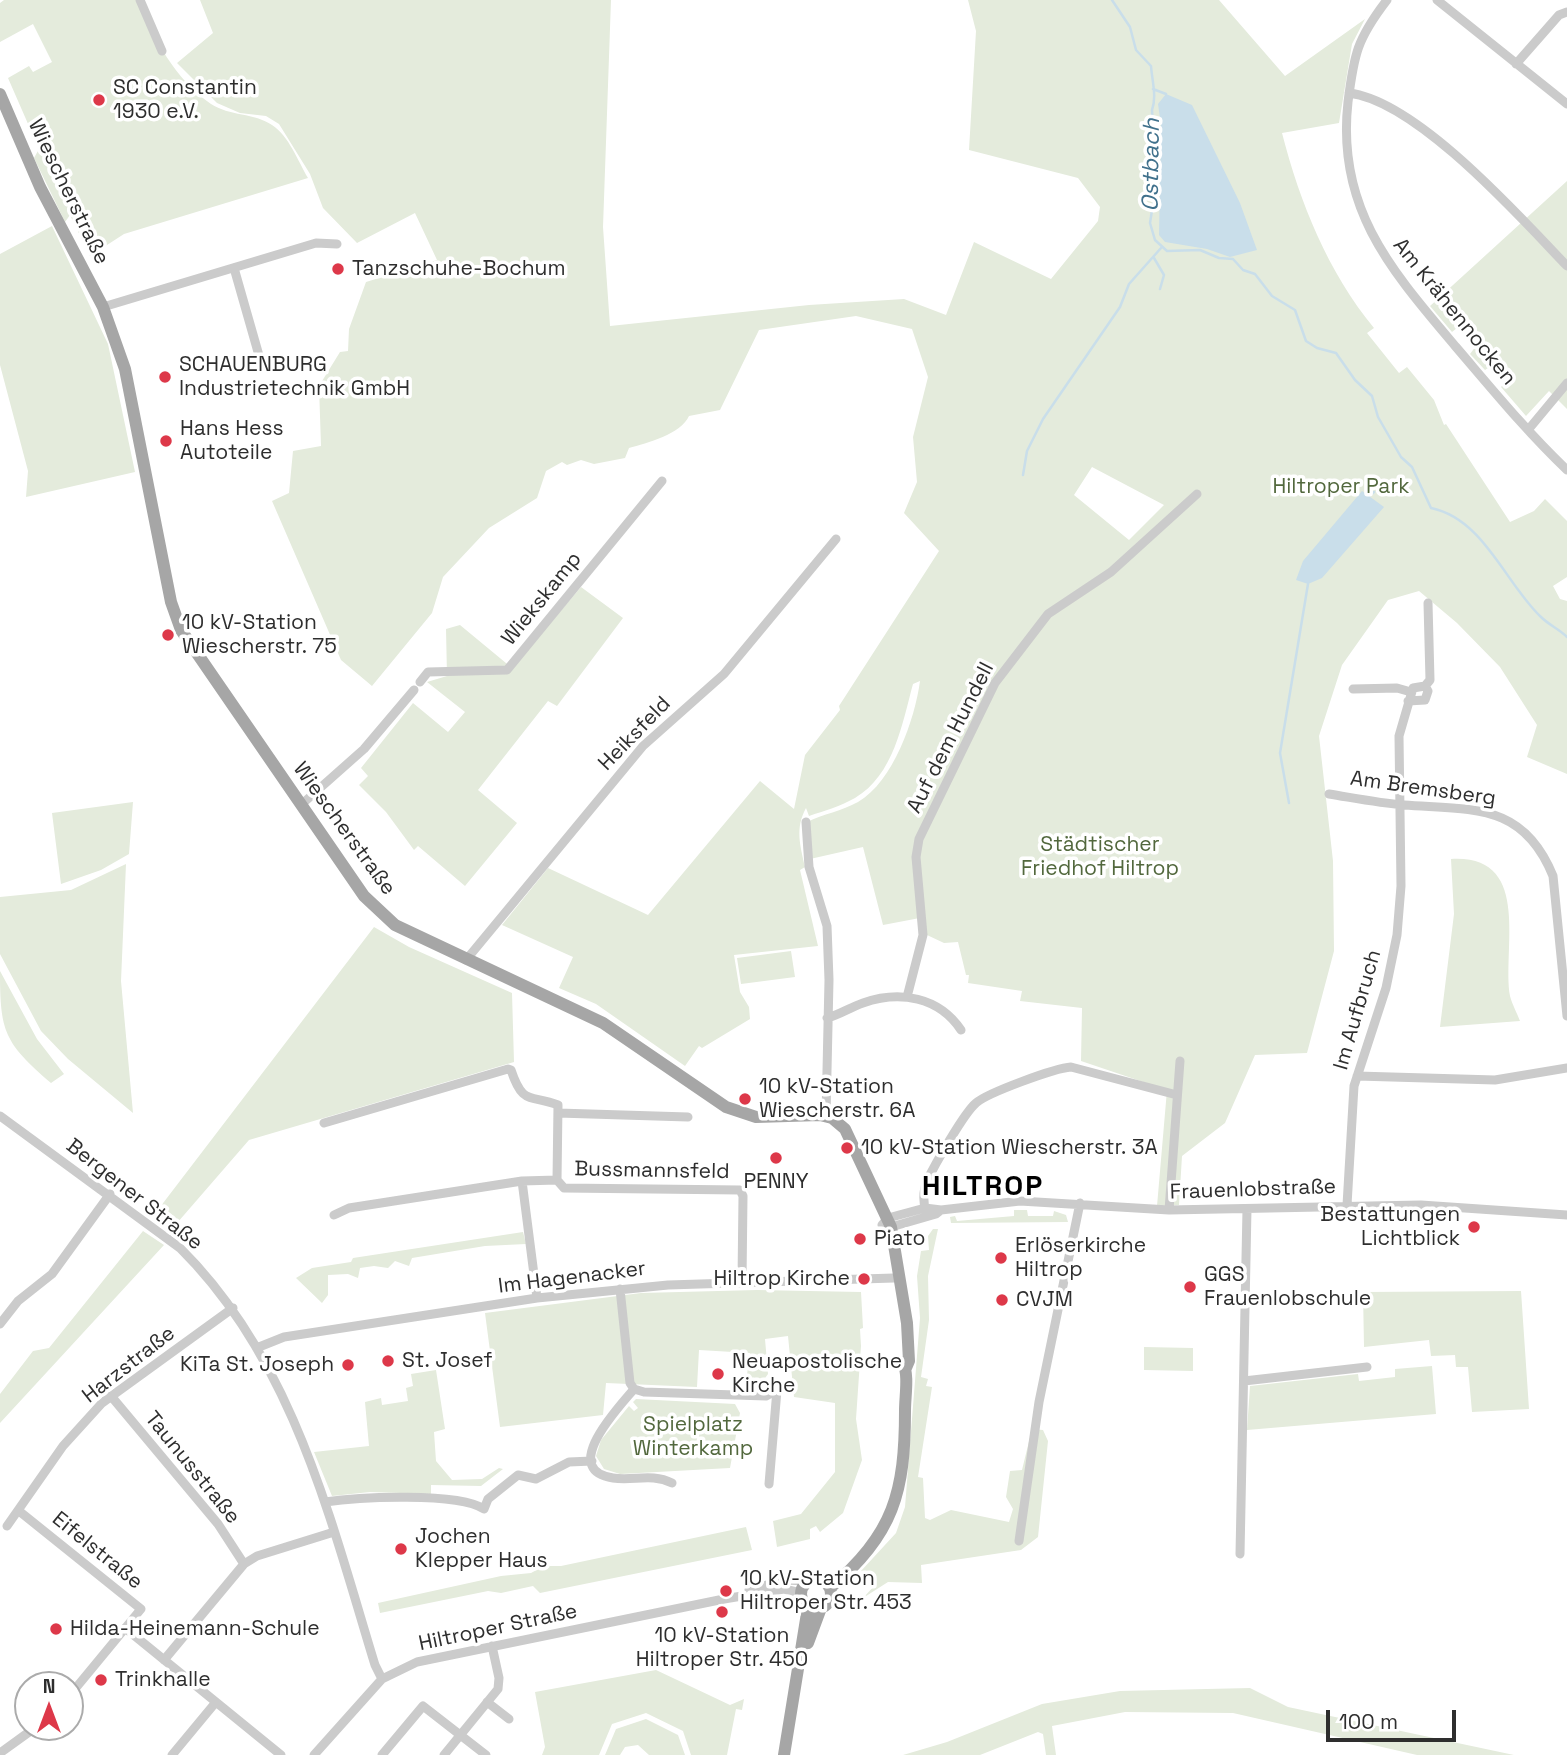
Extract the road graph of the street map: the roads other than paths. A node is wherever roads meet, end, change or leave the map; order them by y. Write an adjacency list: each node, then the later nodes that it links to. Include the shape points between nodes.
1 (140, 0): 5 (street)
2 (1387, 0): 7 (street, Am Krähennocken, via 1358,43)
3 (1443, 2): 6 (street)
4 (1567, 12): 6 (street, via 1559,15)
5 (162, 51)
6 (1516, 64): 9 (street)
7 (1349, 93): 11 (street, via 1381,104 1452,152); 16 (street, Am Krähennocken, via 1346,158 1360,210 1374,239 1423,309)
8 (0, 94): 13 (main road, Wiescherstraße, via 40,187)
9 (1567, 104)
10 (337, 244): 12 (street, via 316,243)
11 (1567, 266)
12 (234, 268): 13 (street); 14 (street)
13 (103, 307): 26 (main road, Wiescherstraße, via 125,369 171,602 181,631)
14 (260, 359)
15 (1567, 383): 16 (street)
16 (1528, 430): 17 (street, Am Krähennocken)
17 (1567, 470)
18 (662, 481): 26 (street, Wiekskamp, via 507,670 428,672 363,749)
19 (1198, 494): 30 (street, Auf dem Hundell, via 1111,572 1048,614 995,683 919,839 916,857 923,935)
20 (836, 539): 29 (street, Heiksfeld, via 724,674 643,746)
21 (1428, 603): 22 (street, via 1430,680)
22 (1425, 686): 24 (street, via 1416,685); 24 (street, via 1425,700)
23 (1353, 689): 24 (street, via 1397,688)
24 (1410, 696): 27 (street, Im Aufbruch, via 1399,739)
25 (1329, 794): 27 (street, Am Bremsberg)
26 (302, 804): 29 (main road, Wiescherstraße, via 364,896 388,920)
27 (1400, 805): 31 (street, Am Bremsberg, via 1490,812 1516,825 1537,847 1556,888); 36 (street, Im Aufbruch, via 1401,897 1395,949)
28 (806, 822): 32 (street, via 808,867 827,926)
29 (466, 960): 40 (main road, Wiescherstraße, via 603,1023 736,1112 756,1117)
30 (907, 997): 32 (street, via 869,1001); 33 (street, via 936,1004)
31 (1567, 1016)
32 (827, 1018): 40 (street)
33 (961, 1030)
34 (1180, 1061): 37 (street)
35 (1567, 1068): 36 (street, via 1482,1080)
36 (1357, 1076): 47 (street, Im Aufbruch, via 1350,1111)
37 (1177, 1096): 49 (street); 50 (street, via 1071,1067 1055,1068 981,1099 965,1116 927,1181)
38 (558, 1113): 41 (street); 42 (street, via 556,1103 525,1097 508,1069); 43 (street, Bussmannsfeld)
39 (0, 1116): 45 (street, Bergener Straße)
40 (826, 1116): 53 (main road, via 845,1129)
41 (688, 1117)
42 (324, 1123)
43 (557, 1180): 44 (street, Bussmannsfeld); 55 (street, Bussmannsfeld, via 564,1188 743,1192)
44 (522, 1181): 51 (street, Bussmannsfeld, via 349,1208); 57 (street)
45 (110, 1194): 58 (street, Bergener Straße, via 180,1248); 59 (street, via 52,1274 18,1301)
46 (1080, 1203): 49 (street, Frauenlobstraße); 50 (street, Frauenlobstraße, via 993,1202); 72 (street, via 1039,1402)
47 (1347, 1205): 48 (street, Frauenlobstraße); 52 (street, Frauenlobstraße)
48 (1247, 1209): 49 (street, Frauenlobstraße); 62 (street)
49 (1169, 1210)
50 (926, 1212): 53 (street, Frauenlobstraße)
51 (334, 1215)
52 (1567, 1215)
53 (886, 1219): 54 (main road)
54 (897, 1277): 55 (street, Im Hagenacker); 76 (main road, via 906,1368 899,1492 873,1544)
55 (742, 1281): 56 (street, Im Hagenacker)
56 (620, 1289): 57 (street, Im Hagenacker); 63 (street)
57 (537, 1298): 60 (street, Im Hagenacker, via 284,1337)
58 (233, 1308): 60 (street, Bergener Straße); 64 (street, Harzstraße)
59 (0, 1324)
60 (259, 1347): 68 (street, Bergener Straße)
61 (1367, 1367): 62 (street)
62 (1244, 1381): 73 (street)
63 (634, 1389): 65 (street, via 592,1445); 67 (street, via 766,1396 777,1390)
64 (111, 1396): 69 (street, Harzstraße, via 63,1446); 74 (street, Taunusstraße, via 218,1524)
65 (592, 1461): 66 (street, via 598,1471 614,1478 660,1477); 68 (street, via 569,1462 536,1479 518,1475 488,1499 484,1509 473,1502 398,1498)
66 (672, 1483)
67 (769, 1484)
68 (325, 1502): 71 (street, Bergener Straße)
69 (19, 1511): 70 (street, Harzstraße); 80 (street, Eifelstraße, via 141,1609)
70 (7, 1526)
71 (334, 1532): 74 (street); 84 (street, Bergener Straße)
72 (1019, 1541)
73 (1240, 1554)
74 (244, 1564): 82 (street)
75 (808, 1581): 76 (main road); 77 (main road); 78 (street, Hiltroper Straße, via 784,1580)
76 (826, 1584): 79 (main road, via 830,1600)
77 (801, 1593): 78 (street, Hiltroper Straße, via 784,1589); 79 (main road)
78 (724, 1599): 81 (street, Hiltroper Straße)
79 (814, 1607): 97 (main road)
80 (125, 1628): 82 (street); 83 (street)
81 (492, 1646): 84 (street, Hiltroper Straße, via 417,1662); 86 (street, via 499,1684)
82 (164, 1660): 85 (street)
83 (84, 1678)
84 (382, 1679): 93 (street, Hiltroper Straße)
85 (216, 1702): 91 (street); 92 (street)
86 (487, 1702): 87 (street); 88 (street)
87 (509, 1719)
88 (460, 1734): 94 (street, via 423,1706); 95 (street); 96 (street)
89 (17, 1741): 90 (street)
90 (0, 1753)
91 (172, 1755)
92 (281, 1755)
93 (314, 1755)
94 (382, 1755)
95 (444, 1755)
96 (486, 1755)
97 (784, 1755)

